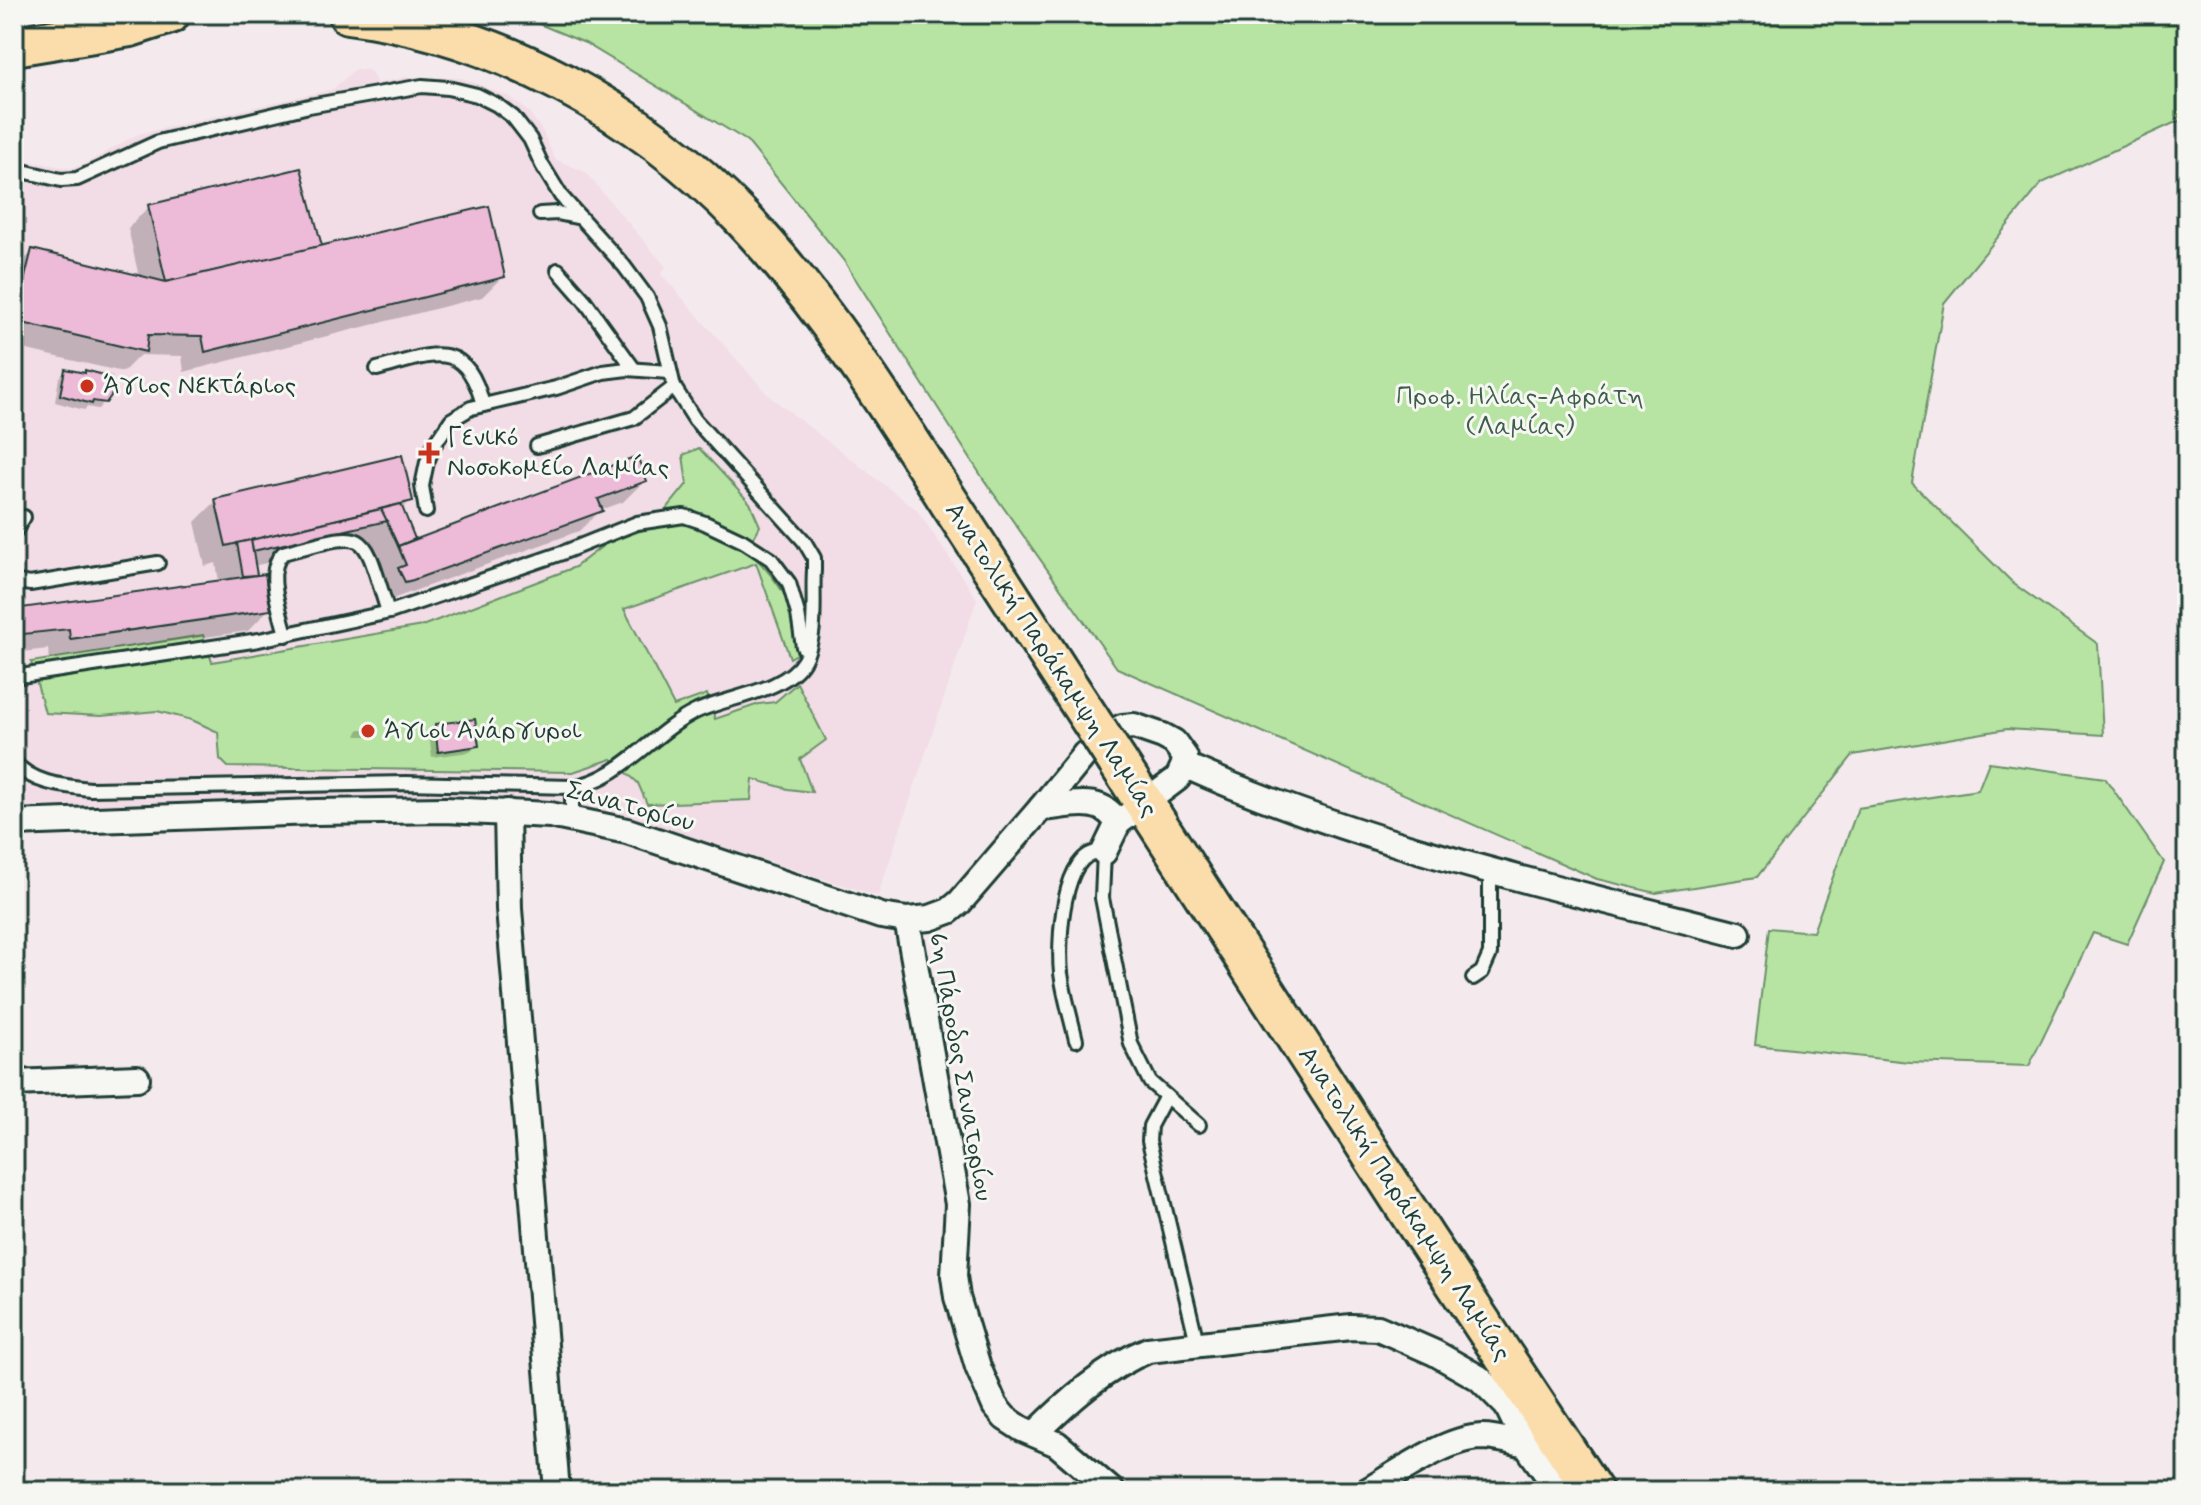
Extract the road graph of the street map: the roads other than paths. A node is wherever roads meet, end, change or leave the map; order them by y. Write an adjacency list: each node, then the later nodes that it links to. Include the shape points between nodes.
1 (111, 14): 4 (main road)
2 (170, 14): 5 (main road, via 130,27)
3 (348, 14): 30 (main road, Ανατολική Παράκαμψη Λαμίας, via 448,35 536,70 623,119 686,165 742,218 797,282 883,400 1107,746)
4 (14, 21)
5 (14, 46)
6 (14, 169): 8 (lane, via 77,179 158,142 398,88 448,88 477,95 513,117 561,196)
7 (540, 214): 8 (lane)
8 (581, 218): 12 (lane, via 647,297 660,326)
9 (558, 270): 11 (lane)
10 (377, 369): 14 (lane, via 449,356 473,374)
11 (634, 369): 12 (lane); 14 (lane, via 603,372)
12 (669, 372): 13 (lane)
13 (674, 387): 15 (lane, via 634,418); 23 (lane, via 695,420 810,549 811,630)
14 (483, 405): 16 (lane, via 451,420 434,445 422,486)
15 (537, 446)
16 (426, 511)
17 (24, 517): 18 (lane)
18 (14, 533)
19 (158, 563): 20 (lane, via 30,584)
20 (14, 581)
21 (388, 612): 22 (lane); 22 (lane, via 366,546 344,537 283,553 277,560 274,571); 23 (lane, via 637,523 684,516 771,559 789,583 803,638)
22 (286, 635): 24 (lane)
23 (803, 662): 27 (lane, via 775,684 696,712 599,780)
24 (14, 677)
25 (14, 762): 27 (lane, via 42,781 90,789 406,783)
26 (1184, 765): 28 (street, Σανατορίου, via 1185,757 1174,742 1144,729 1122,727 1085,754); 30 (street, via 1178,778); 34 (street, via 1325,821)
27 (572, 787): 31 (lane)
28 (1041, 808): 30 (street, via 1085,804); 35 (street, Σανατορίου, via 960,902 936,917)
29 (507, 812): 31 (street, Σανατορίου); 32 (street, Σανατορίου, via 316,812); 46 (street, via 509,909)
30 (1131, 813): 33 (street); 45 (main road, Ανατολική Παράκαμψη Λαμίας)
31 (572, 818): 35 (street, Σανατορίου)
32 (14, 823)
33 (1104, 852): 38 (lane, via 1092,852 1078,862 1066,902 1061,973); 41 (lane, via 1102,898 1125,1020 1140,1064)
34 (1490, 869): 36 (street); 37 (lane, via 1490,954)
35 (907, 920): 44 (street, 6η Πάροδος Σανατορίου, via 958,1204 958,1304 995,1406 1010,1422)
36 (1738, 934)
37 (1473, 978)
38 (1076, 1040)
39 (137, 1078): 40 (street)
40 (14, 1083)
41 (1166, 1096): 42 (lane); 43 (lane, via 1150,1126 1149,1141)
42 (1199, 1125)
43 (1195, 1334)
44 (1035, 1434): 45 (street, via 1084,1390 1148,1350 1367,1327 1415,1343 1479,1378); 47 (street, 6η Πάροδος Σανατορίου, via 1057,1444)
45 (1538, 1446): 48 (street, via 1496,1438 1462,1441); 49 (street); 50 (main road, Ανατολική Παράκαμψη Λαμίας)
46 (557, 1491)
47 (1112, 1491)
48 (1367, 1491)
49 (1559, 1491)
50 (1593, 1491)

